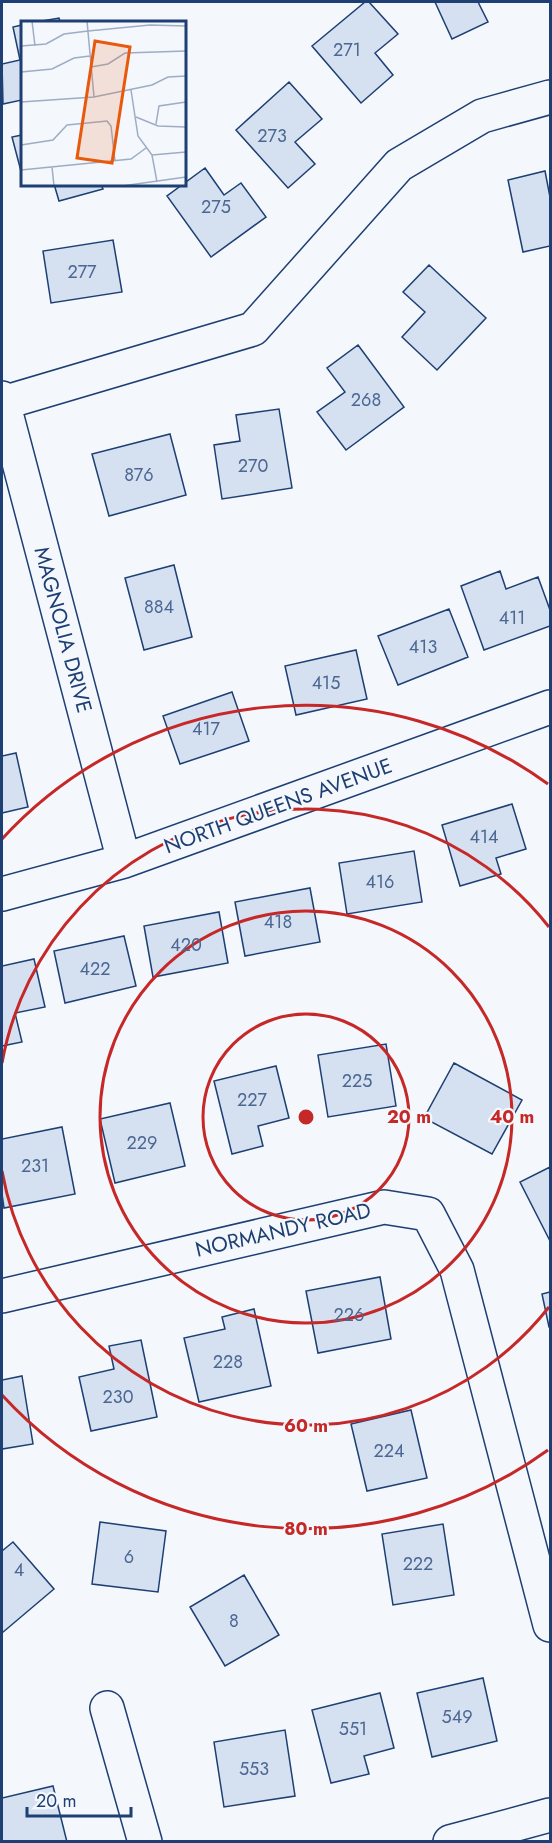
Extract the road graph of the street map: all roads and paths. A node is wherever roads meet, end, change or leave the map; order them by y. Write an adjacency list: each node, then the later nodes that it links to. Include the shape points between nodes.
1 (550, 97): 2 (street, via 482,116 399,165 254,329)
2 (2, 400): 4 (street, MAGNOLIA DRIVE)
3 (550, 707): 4 (street, NORTH QUEENS AVENUE)
4 (124, 861): 5 (street, NORTH QUEENS AVENUE)
5 (2, 894)
6 (2, 1296): 7 (street, NORMANDY ROAD, via 384,1207 428,1214 457,1270)
7 (550, 1625)
8 (107, 1708): 10 (street)
9 (550, 1815): 11 (street)
10 (145, 1842)
11 (450, 1842)

